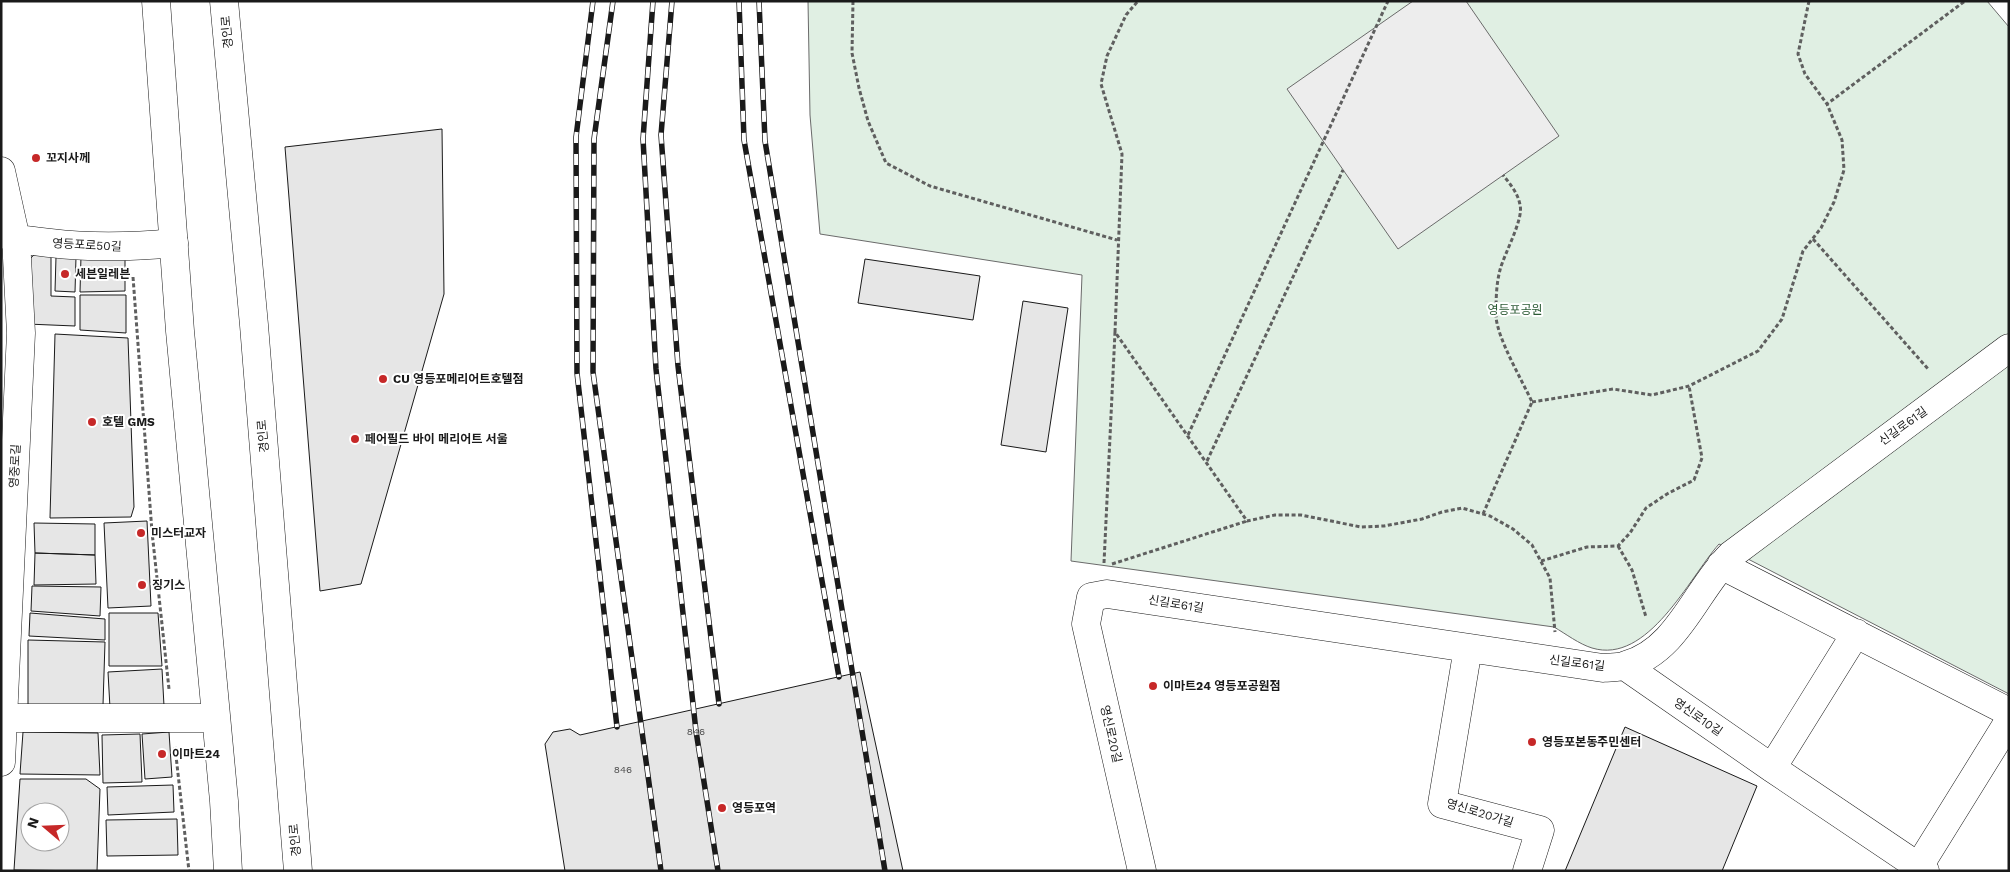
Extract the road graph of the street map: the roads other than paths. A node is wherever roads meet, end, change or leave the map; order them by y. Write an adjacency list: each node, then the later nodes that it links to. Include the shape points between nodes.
1 (156, 1): 5 (street)
2 (224, 1): 24 (street, 경인로)
3 (1, 171): 4 (street, 영중로길)
4 (9, 236): 5 (street, 영등포로50길, via 81,247); 7 (street, 영중로길, via 21,333)
5 (174, 243): 16 (street)
6 (2009, 348): 8 (street, 신길로61길)
7 (10, 360): 9 (street, 영중로길)
8 (1721, 564): 11 (street); 13 (street, 신길로61길, via 1673,633 1643,659)
9 (6, 572): 15 (street, 영중로길)
10 (1091, 597): 12 (street, 신길로61길, via 1107,594); 25 (street, 영신로20길, via 1086,624)
11 (1856, 633): 14 (street); 19 (street)
12 (1468, 648): 13 (street, 신길로61길, via 1603,668); 26 (street, 영신로20가길, via 1442,804 1540,830)
13 (1625, 666): 19 (street, 영신로10길)
14 (2009, 712)
15 (3, 718): 16 (street); 18 (street, 영중로길)
16 (215, 718): 20 (street)
17 (2009, 721): 21 (street, 영신로10길)
18 (1, 762)
19 (1772, 768): 21 (street, 영신로10길)
20 (224, 802): 22 (street); 23 (street)
21 (1920, 869)
22 (228, 871)
23 (240, 871)
24 (298, 871)
25 (1142, 871)
26 (1527, 871)

